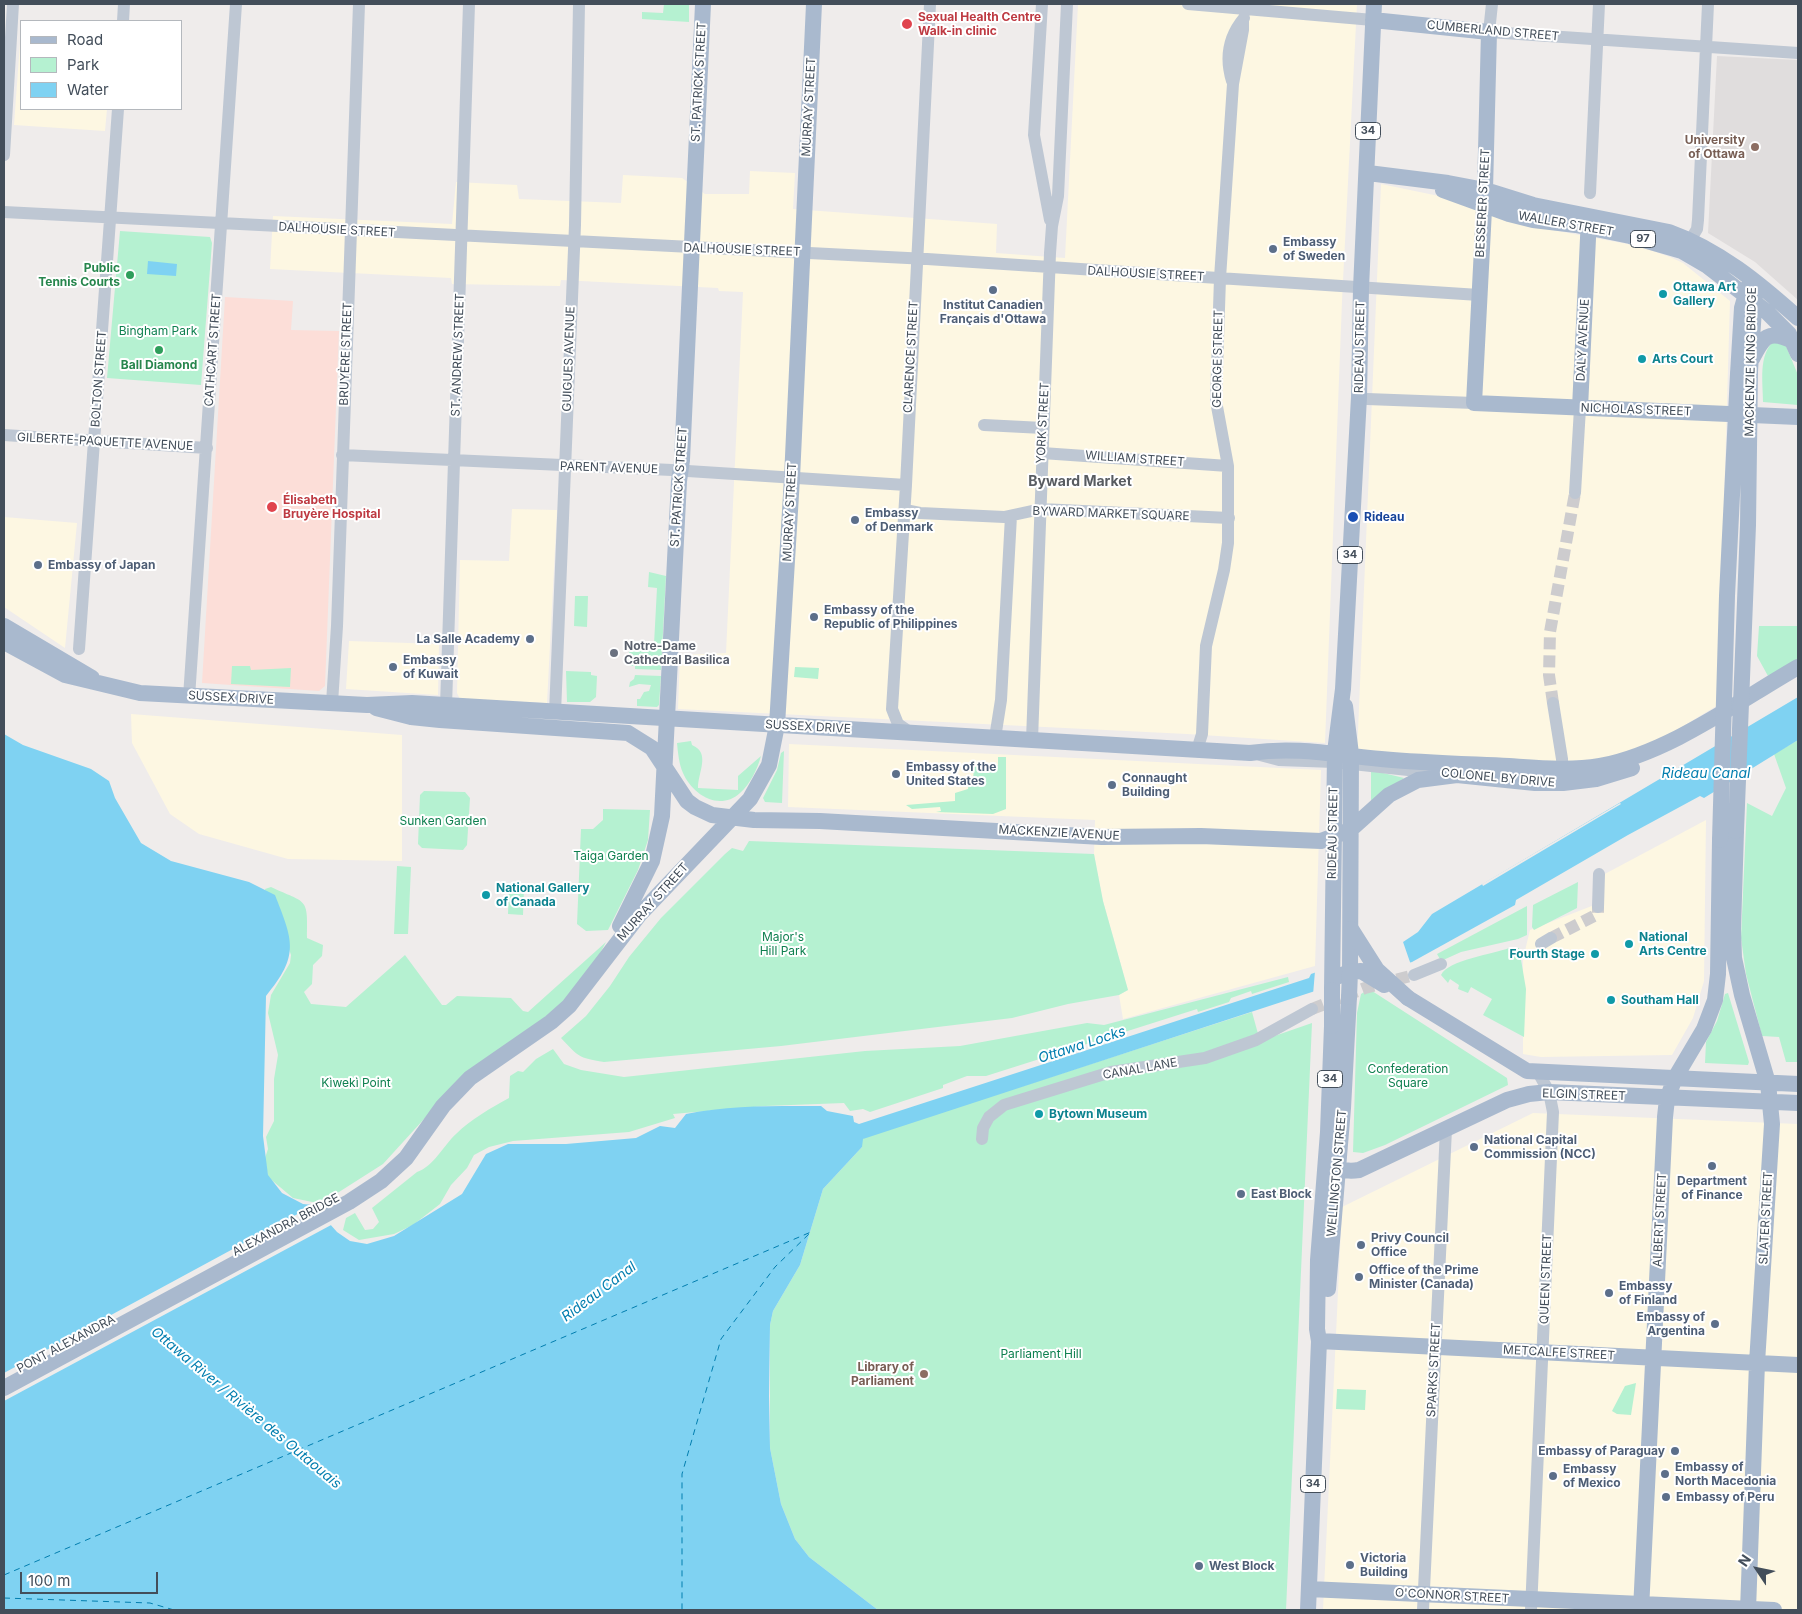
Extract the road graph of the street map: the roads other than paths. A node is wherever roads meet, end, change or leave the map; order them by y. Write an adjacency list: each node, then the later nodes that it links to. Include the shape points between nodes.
1 (13, 4): 24 (street)
2 (124, 4): 18 (street)
3 (236, 4): 31 (street, CATHCART STREET)
4 (359, 4): 33 (street, BRUYÈRE STREET)
5 (469, 4): 34 (street, ST. ANDREW STREET)
6 (580, 4): 36 (street, GUIGUES AVENUE)
7 (703, 4): 37 (main road, ST. PATRICK STREET)
8 (814, 4): 38 (main road, MURRAY STREET)
9 (930, 4): 39 (street, CLARENCE STREET)
10 (1042, 4): 32 (street, YORK STREET, via 1034,135)
11 (1068, 4): 32 (street, YORK STREET, via 1058,196)
12 (1188, 4): 16 (street, CUMBERLAND STREET)
13 (1492, 4): 19 (street, BESSERER STREET)
14 (1599, 4): 20 (street)
15 (1708, 4): 21 (street)
16 (1253, 6): 17 (street, CUMBERLAND STREET); 41 (street, GEORGE STREET, via 1243,20 1240,54 1232,84)
17 (1374, 12): 19 (main road, CUMBERLAND STREET); 25 (main road, RIDEAU STREET / 34)
18 (123, 20)
19 (1489, 32): 20 (street, CUMBERLAND STREET); 27 (main road, BESSERER STREET)
20 (1597, 40): 21 (street, CUMBERLAND STREET); 26 (street)
21 (1706, 47): 22 (street, CUMBERLAND STREET); 35 (street, via 1698,220 1697,230)
22 (1798, 53)
23 (118, 110): 29 (street, BOLTON STREET)
24 (4, 155)
25 (1368, 173): 27 (main road, WALLER STREET / 97, via 1448,183); 43 (main road, RIDEAU STREET / 34)
26 (1590, 193)
27 (1484, 197): 30 (main road, WALLER STREET / 97, via 1533,205); 44 (main road, BESSERER STREET)
28 (4, 212): 29 (street, DALHOUSIE STREET)
29 (111, 218): 31 (street, DALHOUSIE STREET); 56 (street, BOLTON STREET)
30 (1589, 222): 35 (main road, WALLER STREET / 97, via 1669,232); 45 (main road, WALLER STREET / 97, via 1675,248); 51 (main road, DALY AVENUE)
31 (221, 225): 33 (street, DALHOUSIE STREET); 57 (street, CATHCART STREET)
32 (1052, 226): 40 (street, YORK STREET)
33 (352, 231): 34 (street, DALHOUSIE STREET); 59 (street, BRUYÈRE STREET)
34 (463, 236): 36 (street, DALHOUSIE STREET); 60 (street, ST. ANDREW STREET)
35 (1691, 239): 42 (main road, WALLER STREET / 97)
36 (574, 242): 37 (street, DALHOUSIE STREET); 61 (street, GUIGUES AVENUE)
37 (692, 248): 38 (street, DALHOUSIE STREET); 63 (main road, ST. PATRICK STREET)
38 (803, 253): 39 (street, DALHOUSIE STREET); 64 (main road, MURRAY STREET)
39 (916, 259): 40 (street, DALHOUSIE STREET); 65 (street, CLARENCE STREET)
40 (1050, 268): 41 (street, DALHOUSIE STREET); 54 (street, YORK STREET)
41 (1220, 278): 43 (street, DALHOUSIE STREET); 62 (street, GEORGE STREET, via 1216,401)
42 (1757, 282): 45 (main road, MACKENZIE KING BRIDGE); 46 (main road)
43 (1361, 288): 44 (street, DALHOUSIE STREET); 91 (main road, RIDEAU STREET / 34, via 1359,397 1343,689)
44 (1479, 295): 50 (main road, BESSERER STREET)
45 (1750, 298): 47 (main road, via 1786,330); 48 (main road, MACKENZIE KING BRIDGE)
46 (1798, 318)
47 (1796, 347): 48 (main road, via 1780,334 1766,337)
48 (1746, 369): 97 (main road, MACKENZIE KING BRIDGE, bridge, via 1748,525); 99 (main road, MACKENZIE KING BRIDGE, bridge, via 1727,598)
49 (1367, 399): 50 (street)
50 (1474, 403): 51 (main road, NICHOLAS STREET)
51 (1580, 408): 52 (main road, NICHOLAS STREET); 66 (street, DALY AVENUE)
52 (1798, 417)
53 (984, 425): 54 (street)
54 (1043, 428): 58 (street, YORK STREET)
55 (4, 435): 56 (street, GILBERTE-PAQUETTE AVENUE)
56 (94, 441): 57 (street, GILBERTE-PAQUETTE AVENUE); 73 (street, BOLTON STREET)
57 (207, 448): 77 (street, CATHCART STREET)
58 (1042, 452): 62 (street, WILLIAM STREET); 67 (street, YORK STREET)
59 (342, 455): 60 (street, PARENT AVENUE); 78 (street, BRUYÈRE STREET)
60 (455, 460): 61 (street, PARENT AVENUE); 81 (street, ST. ANDREW STREET)
61 (565, 466): 63 (street, PARENT AVENUE); 83 (street, GUIGUES AVENUE)
62 (1228, 466): 70 (street, GEORGE STREET)
63 (680, 471): 64 (street, PARENT AVENUE); 84 (main road, ST. PATRICK STREET)
64 (792, 478): 65 (street, PARENT AVENUE); 85 (main road, MURRAY STREET)
65 (906, 485): 68 (street, CLARENCE STREET)
66 (1575, 493)
67 (1041, 509): 69 (street, BYWARD MARKET SQUARE); 70 (street, BYWARD MARKET SQUARE); 89 (street, YORK STREET)
68 (905, 510): 69 (street, BYWARD MARKET SQUARE); 82 (street, CLARENCE STREET)
69 (1011, 516): 88 (street)
70 (1229, 518): 90 (street, GEORGE STREET, via 1224,570 1206,646 1202,734)
71 (4, 626): 76 (main road, SUSSEX DRIVE)
72 (4, 642): 76 (main road, SUSSEX DRIVE, via 64,675)
73 (79, 649)
74 (1798, 667): 94 (main road, COLONEL BY DRIVE, via 1644,754)
75 (1798, 674): 94 (main road, COLONEL BY DRIVE, via 1648,761 1596,779)
76 (96, 681): 77 (main road, SUSSEX DRIVE, via 140,693)
77 (189, 696): 78 (main road, SUSSEX DRIVE)
78 (332, 703): 80 (main road, SUSSEX DRIVE)
79 (1553, 704): 94 (street)
80 (367, 705): 81 (main road, SUSSEX DRIVE); 92 (main road, SUSSEX DRIVE, via 410,717 628,733 646,742)
81 (446, 706): 83 (main road, SUSSEX DRIVE)
82 (892, 710): 86 (street, via 882,724); 87 (street, via 898,724)
83 (555, 713): 84 (main road, SUSSEX DRIVE)
84 (668, 720): 85 (main road, SUSSEX DRIVE); 92 (main road, ST. PATRICK STREET)
85 (777, 725): 86 (main road, SUSSEX DRIVE); 95 (main road, MURRAY STREET, via 764,775)
86 (869, 730): 87 (main road, SUSSEX DRIVE)
87 (911, 733): 88 (main road, SUSSEX DRIVE)
88 (996, 738): 89 (main road, SUSSEX DRIVE)
89 (1032, 740): 90 (main road, SUSSEX DRIVE)
90 (1197, 750): 91 (main road, SUSSEX DRIVE, via 1250,753 1278,749)
91 (1343, 758): 93 (street, COLONEL BY DRIVE); 94 (main road, COLONEL BY DRIVE); 96 (main road, RIDEAU STREET / 34); 98 (main road, RIDEAU STREET / 34)
92 (665, 766): 95 (main road, MACKENZIE AVENUE, via 681,794 695,808); 103 (main road, ST. PATRICK STREET, via 661,826 652,861)
93 (1457, 775): 94 (main road, COLONEL BY DRIVE, via 1535,783); 96 (main road, MACKENZIE AVENUE, via 1406,785 1382,801)
94 (1563, 776)
95 (734, 818): 98 (main road, MACKENZIE AVENUE, via 1102,837 1201,836 1321,841); 103 (main road, MURRAY STREET, via 646,907)
96 (1350, 830): 98 (main road, MACKENZIE AVENUE); 102 (main road, RIDEAU STREET / 34)
97 (1736, 831): 112 (main road, SLATER STREET, via 1734,958)
98 (1333, 836): 107 (main road, RIDEAU STREET / 34)
99 (1720, 840): 111 (main road, ALBERT STREET, via 1715,1000 1704,1029)
100 (1599, 874): 101 (street)
101 (1598, 907)
102 (1351, 929): 105 (main road, RIDEAU STREET / 34); 108 (main road, ELGIN STREET, bridge, via 1377,970)
103 (605, 957): 122 (main road, ALEXANDRA BRIDGE, via 560,1015 470,1078 432,1121)
104 (1442, 964): 106 (street)
105 (1350, 972): 107 (main road); 108 (main road, ELGIN STREET, bridge, via 1361,971); 121 (main road, WELLINGTON STREET / 34, bridge)
106 (1414, 975)
107 (1332, 978): 119 (main road, WELLINGTON STREET / 34, bridge)
108 (1408, 998): 110 (main road, ELGIN STREET, via 1517,1067)
109 (1312, 1009): 120 (street, CANAL LANE, via 1256,1040 1205,1058 1110,1072 1004,1105 989,1117)
110 (1538, 1072): 111 (main road, ELGIN STREET); 114 (street, QUEEN STREET)
111 (1674, 1078): 112 (main road, ELGIN STREET); 115 (main road, ALBERT STREET)
112 (1768, 1082): 113 (main road, ELGIN STREET); 116 (main road, SLATER STREET)
113 (1798, 1084)
114 (1548, 1092): 115 (main road, ELGIN STREET); 118 (main road, ELGIN STREET, via 1512,1098); 126 (street, QUEEN STREET, via 1553,1112)
115 (1667, 1099): 116 (main road, ELGIN STREET); 127 (main road, ALBERT STREET)
116 (1771, 1101): 117 (main road, ELGIN STREET); 128 (main road, SLATER STREET)
117 (1798, 1103)
118 (1446, 1129): 121 (main road, ELGIN STREET, via 1359,1170); 125 (street, SPARKS STREET)
119 (1328, 1132): 121 (main road, via 1330,1155); 124 (main road, WELLINGTON STREET / 34, via 1318,1260)
120 (982, 1139)
121 (1337, 1168): 124 (main road, WELLINGTON STREET / 34, via 1326,1330)
122 (346, 1198): 123 (main road, ALEXANDRA BRIDGE); 131 (main road)
123 (128, 1311): 130 (main road, PONT ALEXANDRA)
124 (1319, 1341): 125 (main road, METCALFE STREET); 132 (main road, WELLINGTON STREET / 34)
125 (1435, 1347): 126 (main road, METCALFE STREET); 133 (street, SPARKS STREET)
126 (1543, 1353): 127 (main road, METCALFE STREET); 134 (street, QUEEN STREET)
127 (1652, 1358): 128 (main road, METCALFE STREET); 135 (main road, ALBERT STREET)
128 (1757, 1363): 129 (main road, METCALFE STREET); 137 (main road, SLATER STREET)
129 (1798, 1365)
130 (4, 1378)
131 (4, 1388)
132 (1309, 1589): 133 (main road, O'CONNOR STREET); 136 (main road, WELLINGTON STREET / 34)
133 (1424, 1602): 134 (main road, O'CONNOR STREET)
134 (1532, 1605): 135 (main road, O'CONNOR STREET)
135 (1641, 1607): 137 (main road, O'CONNOR STREET)
136 (1308, 1610)
137 (1748, 1610): 138 (main road, O'CONNOR STREET)
138 (1774, 1610)

